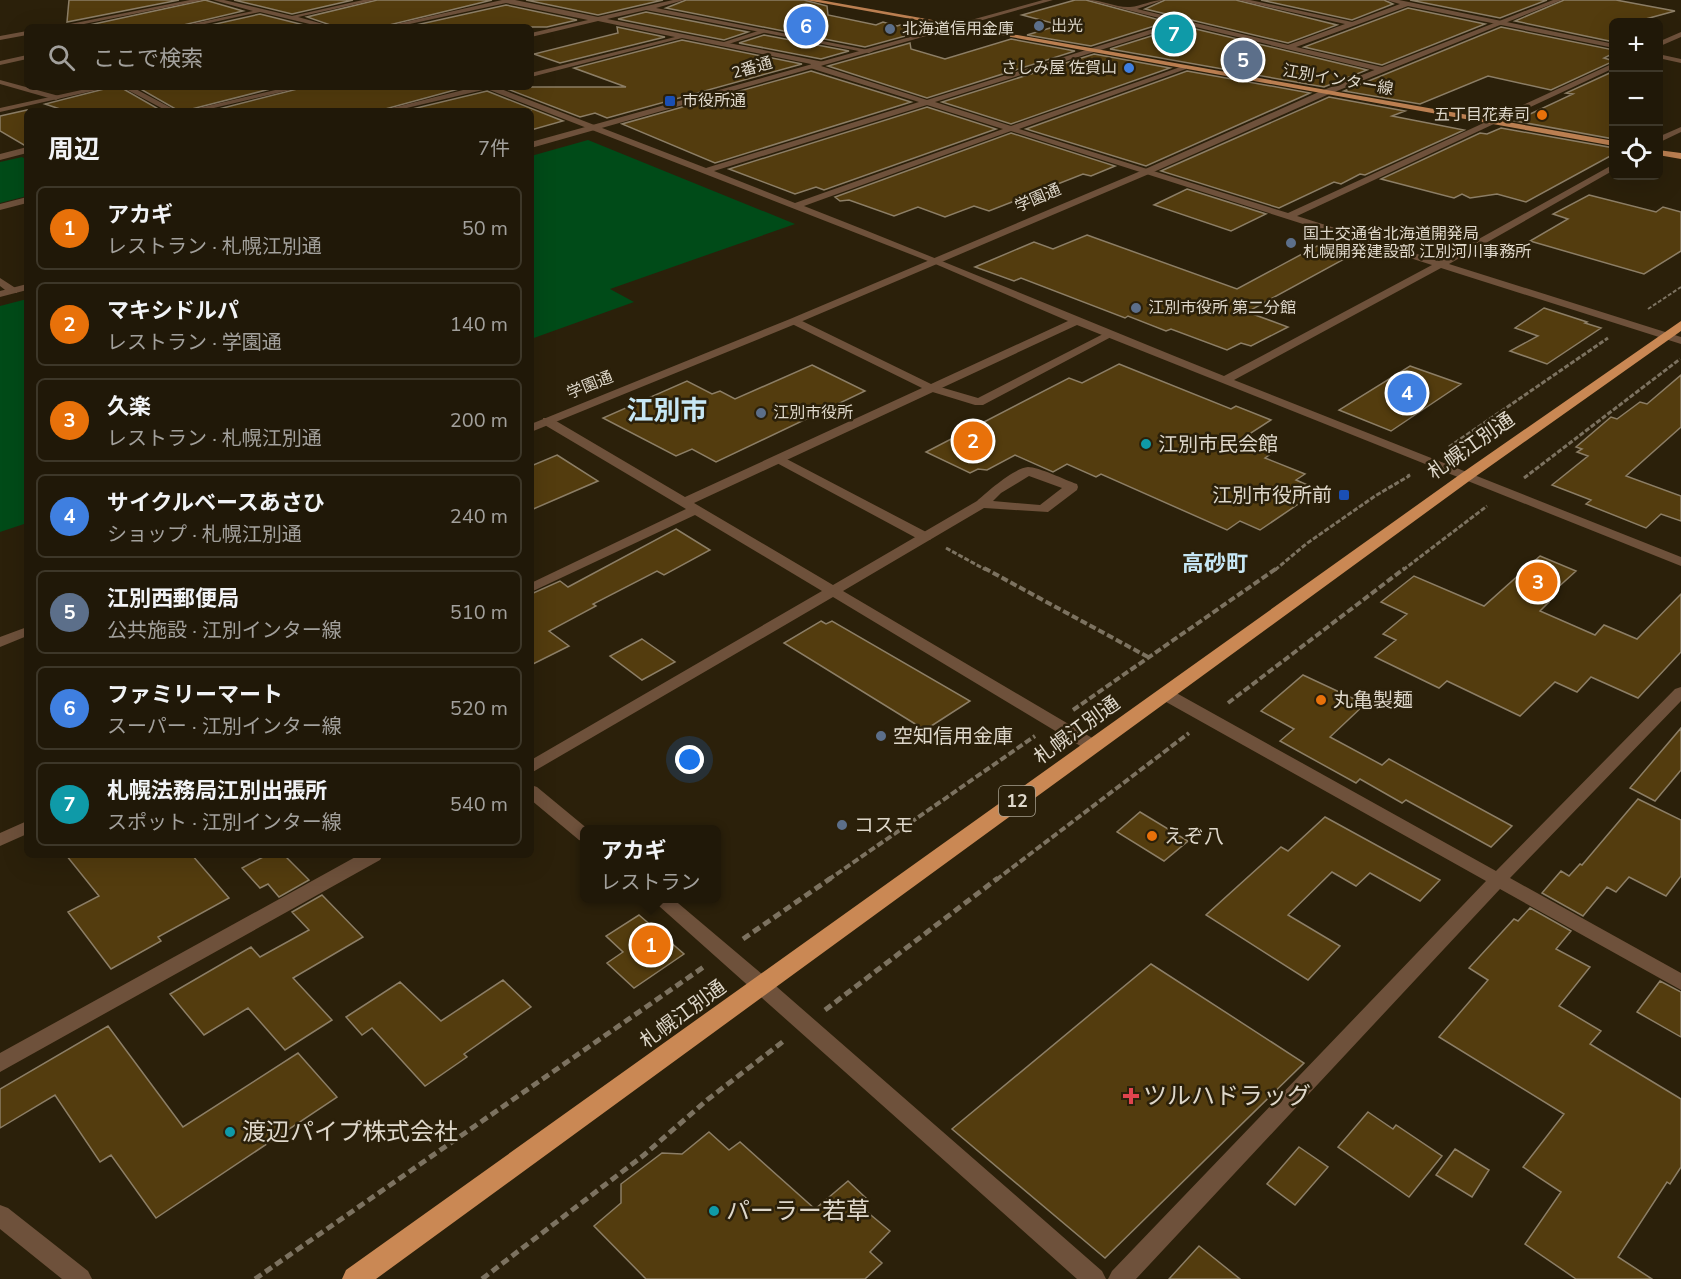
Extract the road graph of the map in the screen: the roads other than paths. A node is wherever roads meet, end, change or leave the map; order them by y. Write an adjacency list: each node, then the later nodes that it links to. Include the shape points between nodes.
1 (200, 0): 21 (street)
2 (216, 0): 16 (street)
3 (372, 0): 17 (street)
4 (681, 0): 14 (street)
5 (809, 0): 26 (main road, 江別インター線)
6 (1050, 0): 26 (street, 2番通)
7 (1091, 0): 15 (street)
8 (1160, 0): 15 (street)
9 (1241, 0): 25 (street)
10 (1389, 0): 13 (street)
11 (1559, 0): 20 (street, 学園通)
12 (508, 1): 18 (street); 24 (street)
13 (1408, 4): 20 (street); 25 (street)
14 (646, 8): 18 (street); 27 (street)
15 (1130, 9): 19 (street)
16 (262, 11): 17 (street); 22 (street)
17 (289, 17): 23 (street)
18 (597, 19): 29 (street); 31 (street)
19 (1182, 22): 36 (street); 37 (street)
20 (1501, 23): 35 (street); 46 (street, 学園通)
21 (74, 24)
22 (195, 24)
23 (318, 24)
24 (400, 24)
25 (1352, 24): 36 (street)
26 (957, 26): 37 (main road, 江別インター線); 38 (street, 2番通)
27 (764, 31): 34 (street); 38 (street)
28 (24, 34): 32 (street)
29 (534, 34)
30 (1681, 34): 33 (street)
31 (685, 37): 34 (street); 47 (street)
32 (0, 38)
33 (1663, 43)
34 (722, 44): 43 (street)
35 (1609, 45)
36 (1289, 47): 46 (street)
37 (1089, 50): 44 (main road, 江別インター線); 58 (street)
38 (868, 51): 43 (street, 2番通)
39 (1663, 57): 41 (street)
40 (24, 58): 42 (street)
41 (1681, 61)
42 (0, 63)
43 (817, 65): 58 (street); 64 (street, 2番通)
44 (1183, 67): 56 (main road, 江別インター線); 65 (street)
45 (1609, 67): 63 (street)
46 (1383, 70): 56 (street, 学園通)
47 (534, 74)
48 (0, 82): 49 (street)
49 (24, 89)
50 (28, 90): 57 (street)
51 (92, 90): 57 (street)
52 (132, 90): 59 (street)
53 (285, 90): 60 (street)
54 (474, 90): 61 (street)
55 (495, 90): 64 (street)
56 (1324, 93): 63 (main road, 江別インター線); 76 (street, 学園通)
57 (56, 98): 62 (street)
58 (922, 102): 65 (street); 75 (street)
59 (167, 108)
60 (204, 108)
61 (397, 108)
62 (0, 110)
63 (1489, 122): 68 (main road, 江別インター線); 80 (street)
64 (595, 127): 69 (street, 2番通); 75 (street)
65 (1010, 128): 76 (street); 78 (street)
66 (1681, 129): 67 (street)
67 (1663, 139)
68 (1609, 143)
69 (534, 144)
70 (24, 151): 73 (street)
71 (1663, 153): 72 (main road)
72 (1681, 156)
73 (0, 157)
74 (1609, 169): 82 (street)
75 (707, 171): 78 (street)
76 (1146, 172): 80 (street); 81 (street, 学園通)
77 (24, 201): 79 (street)
78 (795, 206): 81 (street)
79 (0, 207)
80 (1288, 217): 82 (street)
81 (937, 261): 87 (street, 学園通); 88 (street)
82 (1440, 265): 90 (street, via 1627,324); 91 (street)
83 (0, 281): 85 (street)
84 (24, 288): 85 (street)
85 (13, 291): 86 (street)
86 (0, 294)
87 (794, 321): 92 (street); 93 (street, 学園通)
88 (1077, 321): 89 (street); 92 (street)
89 (1109, 334): 91 (street); 92 (street, via 979,402)
90 (1676, 334): 96 (highway, 札幌江別通 / 12)
91 (1225, 380): 96 (street)
92 (930, 388): 95 (street)
93 (547, 421): 94 (street, 学園通); 98 (street)
94 (534, 427)
95 (779, 459): 98 (street); 99 (street)
96 (1467, 476): 100 (street); 106 (highway, 札幌江別通 / 12)
97 (982, 504): 97 (street, via 996,490 1028,471 1072,487 1043,509); 99 (street)
98 (689, 507): 101 (street); 102 (street)
99 (925, 537): 102 (street)
100 (1681, 561)
101 (534, 586)
102 (830, 591): 107 (street); 108 (street)
103 (24, 632): 104 (street)
104 (0, 642)
105 (1681, 692): 114 (street)
106 (1165, 694): 107 (highway, 札幌江別通 / 12); 114 (street)
107 (1093, 746): 117 (highway, 札幌江別通 / 12)
108 (534, 765)
109 (534, 794): 111 (street)
110 (24, 828): 112 (street)
111 (580, 832)
112 (0, 840)
113 (369, 858): 118 (street)
114 (1498, 880): 116 (street); 123 (street)
115 (665, 903): 117 (street)
116 (1681, 982)
117 (762, 985): 121 (highway, 札幌江別通 / 12); 122 (street)
118 (0, 1063)
119 (0, 1215): 120 (street)
120 (80, 1279)
121 (355, 1279)
122 (1094, 1279)
123 (1120, 1279)

